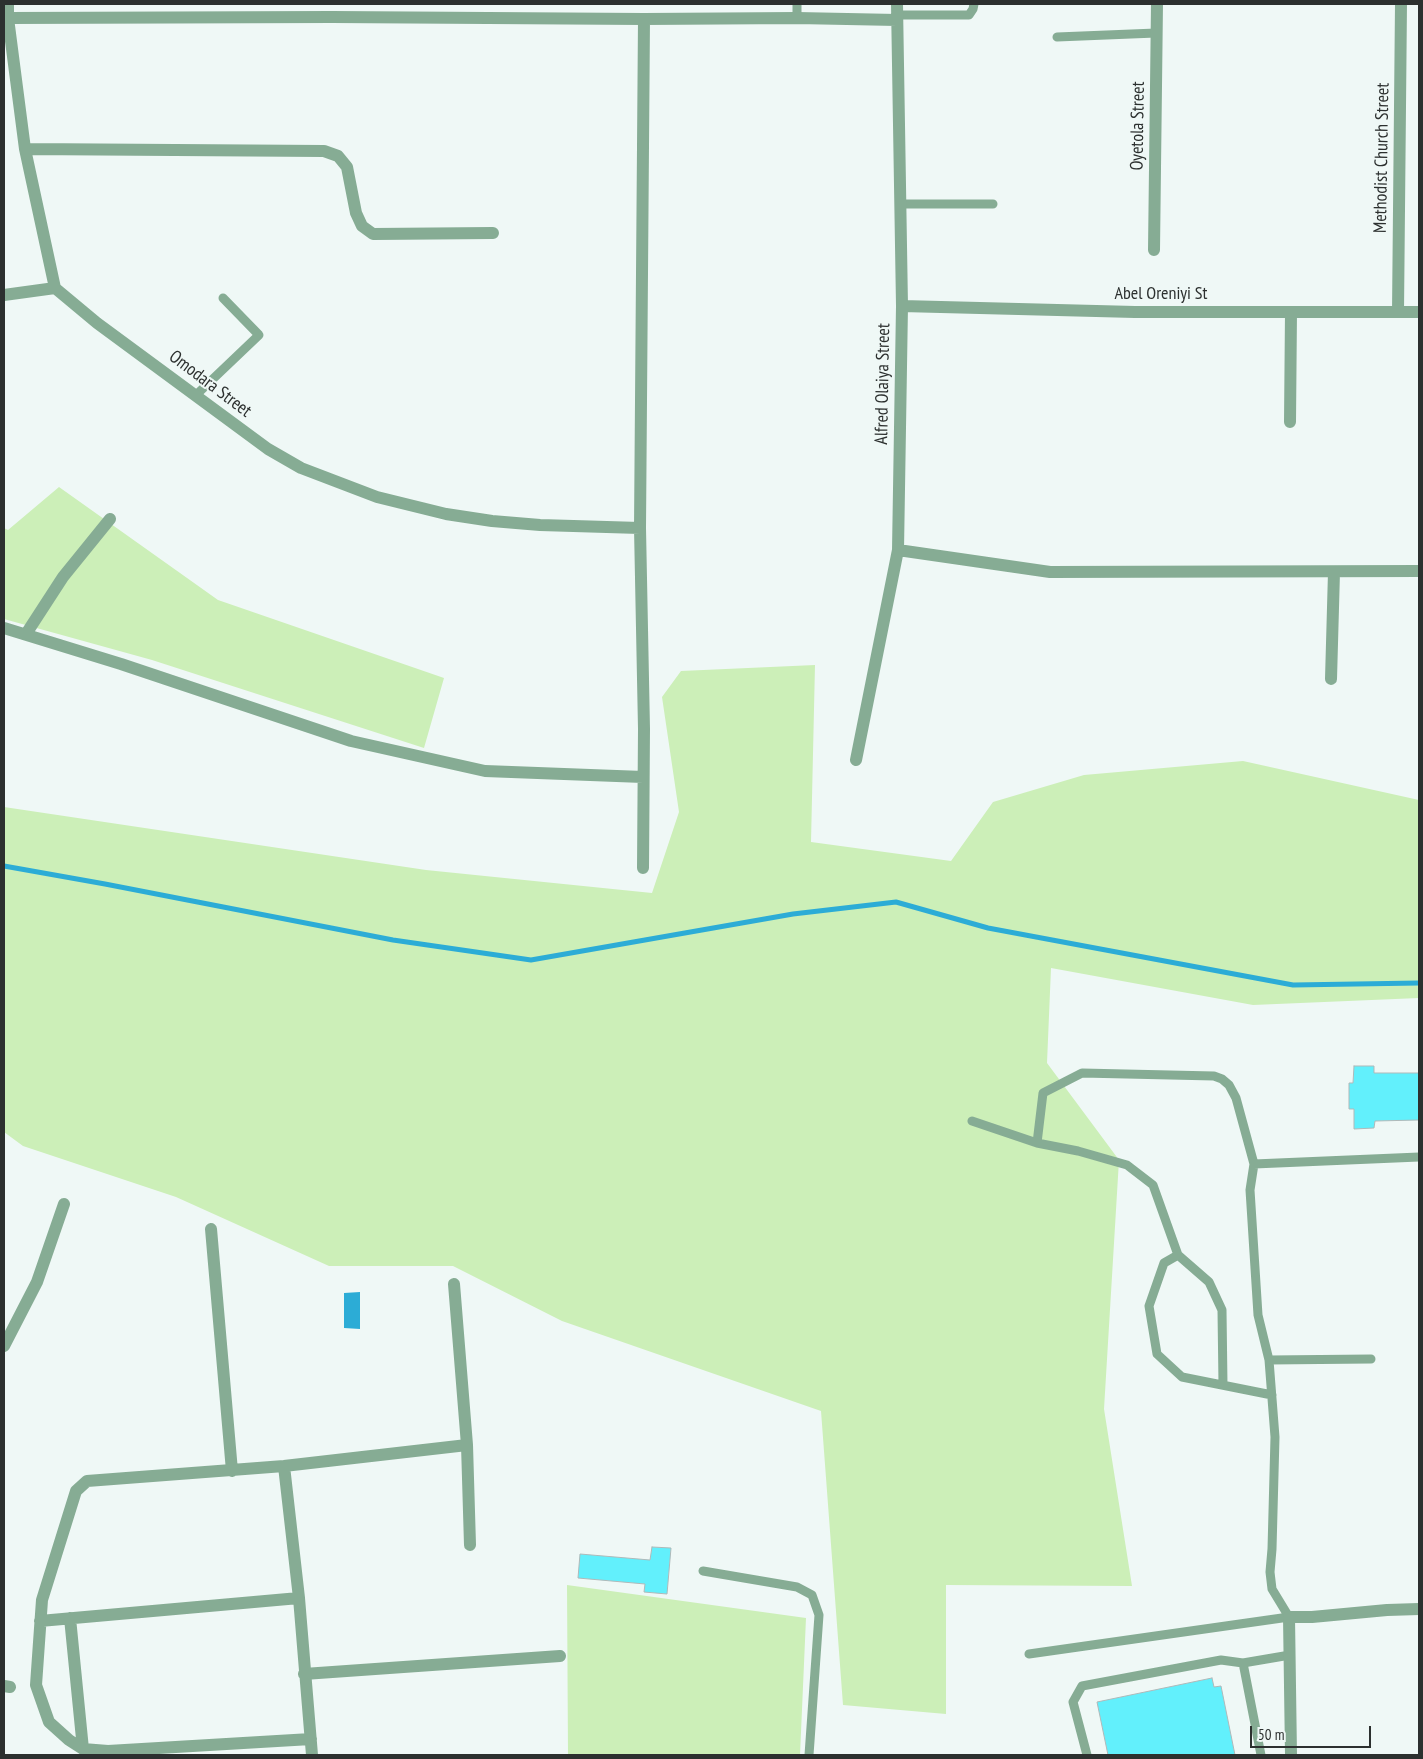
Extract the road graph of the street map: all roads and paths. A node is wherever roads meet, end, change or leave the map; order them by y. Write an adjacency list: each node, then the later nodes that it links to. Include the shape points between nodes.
1 (8, 4): 7 (street)
2 (797, 4): 8 (lane)
3 (974, 4): 6 (lane, via 969,15 962,16)
4 (1157, 4): 10 (street, Oyetola Street)
5 (1401, 4): 22 (street, Methodist Church Street)
6 (897, 13): 8 (street); 13 (street, Alfred Olaiya Street)
7 (8, 18): 9 (street, via 332,16); 12 (street)
8 (797, 18): 9 (street)
9 (644, 19): 27 (street)
10 (1156, 33): 11 (lane); 16 (street, Oyetola Street)
11 (1057, 37)
12 (25, 149): 15 (street, via 324,151 338,156 347,167 356,213 362,226 373,234); 17 (street)
13 (900, 204): 14 (lane); 20 (street, Alfred Olaiya Street)
14 (993, 204)
15 (493, 233)
16 (1154, 250)
17 (55, 288): 18 (street); 24 (street, Omodara Street)
18 (4, 295)
19 (223, 298): 24 (lane, via 259,335)
20 (902, 306): 21 (street, Abel Oreniyi St); 28 (street, Alfred Olaiya Street)
21 (1291, 312): 22 (street, Abel Oreniyi St); 25 (street)
22 (1398, 312): 23 (street, Abel Oreniyi St)
23 (1419, 312)
24 (196, 396): 27 (street, Omodara Street, via 268,450 377,497 446,514 492,521)
25 (1290, 422)
26 (110, 519): 32 (street, via 63,577)
27 (640, 528): 35 (street)
28 (898, 550): 30 (street, via 1050,572); 34 (street, Alfred Olaiya Street)
29 (1419, 571): 30 (street)
30 (1334, 572): 33 (street)
31 (4, 628): 32 (street)
32 (26, 634): 35 (street, via 351,742 485,771)
33 (1331, 679)
34 (856, 760)
35 (643, 777): 36 (street)
36 (643, 868)
37 (972, 1121): 38 (lane)
38 (1037, 1143): 40 (lane, via 1043,1093 1082,1073 1214,1076 1229,1085 1236,1098); 43 (lane, via 1127,1165 1153,1185)
39 (1419, 1157): 40 (lane)
40 (1254, 1164): 47 (lane, via 1250,1190 1258,1315)
41 (64, 1204): 45 (street, via 37,1282)
42 (211, 1230): 52 (street)
43 (1178, 1255): 48 (lane, via 1210,1282 1222,1310); 48 (lane, via 1164,1263 1149,1306 1157,1354 1182,1378)
44 (454, 1284): 50 (street)
45 (4, 1346)
46 (1371, 1359): 47 (lane)
47 (1269, 1360): 49 (lane)
48 (1223, 1385): 49 (lane)
49 (1272, 1396): 58 (lane, via 1276,1437 1270,1572 1272,1589)
50 (466, 1445): 51 (street); 53 (street)
51 (284, 1466): 52 (street); 55 (street)
52 (232, 1471): 59 (street, via 86,1481 81,1484 76,1490 42,1600)
53 (470, 1545)
54 (702, 1571): 68 (lane, via 797,1587 812,1595 819,1616)
55 (299, 1598): 57 (street); 64 (street)
56 (1419, 1609): 58 (street)
57 (70, 1618): 59 (street); 66 (street)
58 (1289, 1618): 60 (lane); 62 (street)
59 (40, 1621): 66 (street, via 36,1685 49,1722)
60 (1029, 1654)
61 (560, 1656): 64 (street)
62 (1290, 1656): 63 (lane); 71 (street)
63 (1242, 1664): 69 (lane, via 1221,1660 1082,1686 1073,1702); 70 (lane)
64 (304, 1674): 65 (street)
65 (311, 1739): 66 (street, via 108,1751); 67 (street)
66 (83, 1749)
67 (312, 1755)
68 (809, 1755)
69 (1086, 1755)
70 (1261, 1755)
71 (1291, 1755)

